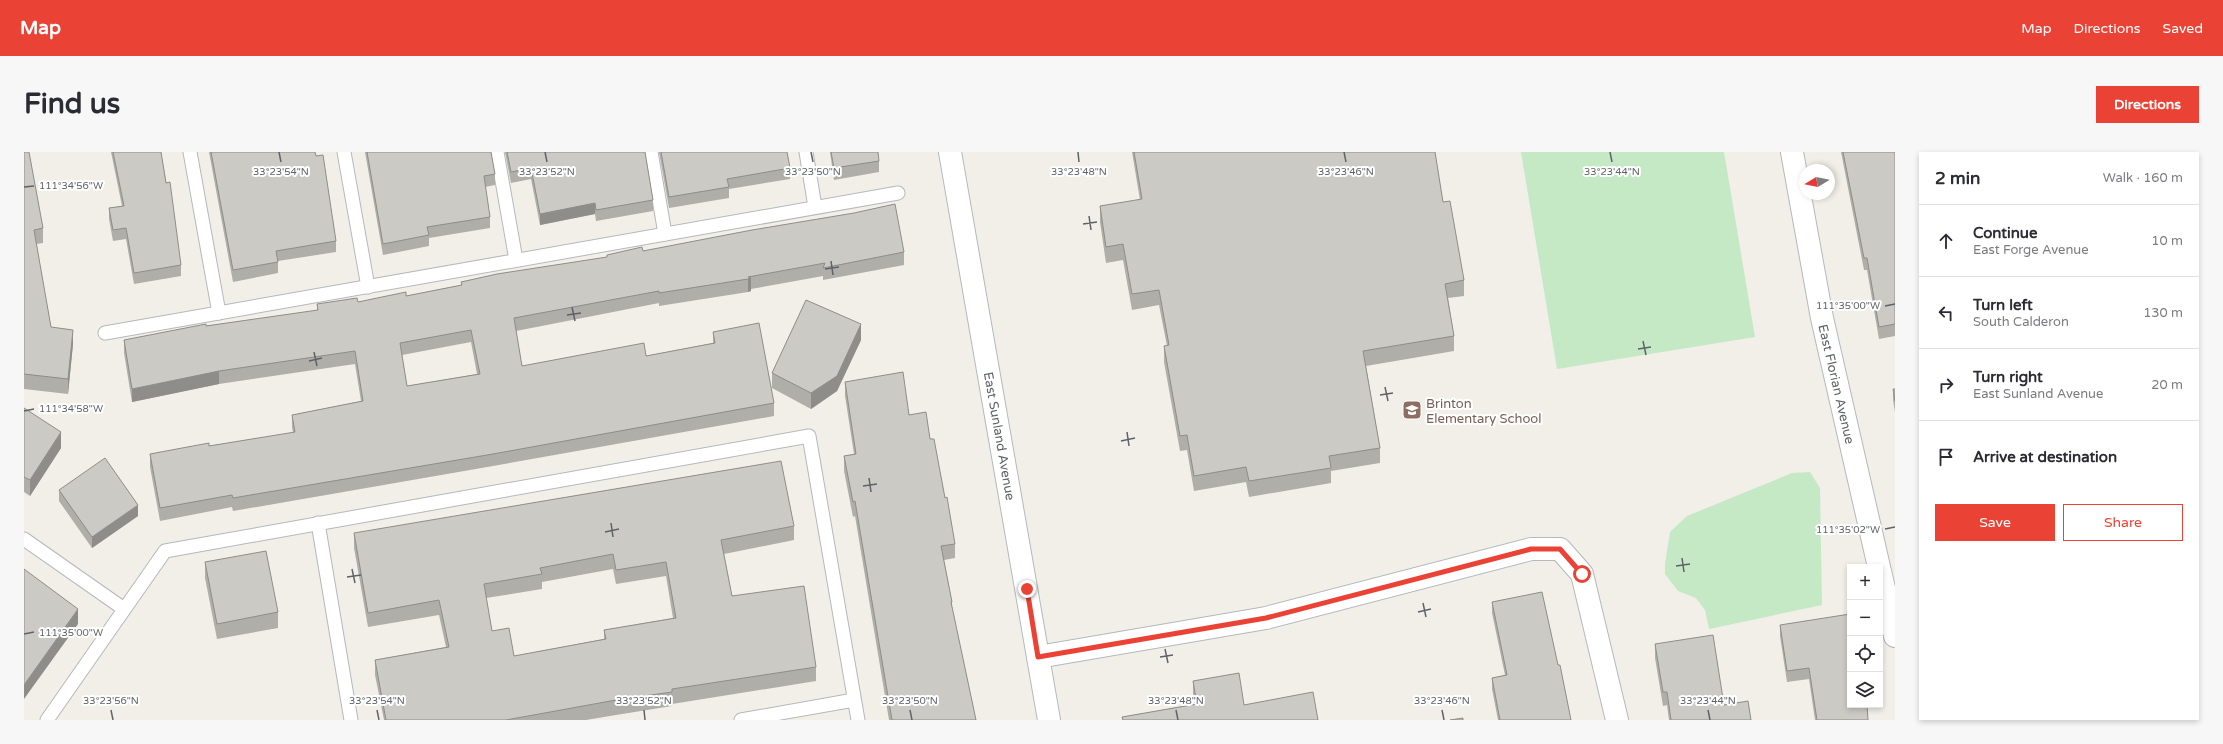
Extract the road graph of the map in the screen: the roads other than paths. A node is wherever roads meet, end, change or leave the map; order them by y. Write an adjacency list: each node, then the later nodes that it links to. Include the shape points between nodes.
1 (190, 152): 13 (lane)
2 (344, 152): 12 (lane)
3 (498, 152): 11 (lane)
4 (651, 152): 10 (lane)
5 (806, 152): 9 (lane)
6 (950, 152): 21 (street, East Sunland Avenue)
7 (1792, 152): 17 (street, East Florian Avenue, via 1822,318)
8 (898, 193): 9 (lane)
9 (816, 207): 10 (lane)
10 (665, 234): 11 (lane)
11 (516, 260): 12 (lane)
12 (368, 287): 13 (lane)
13 (219, 313): 14 (lane)
14 (105, 332)
15 (318, 523): 19 (lane, via 165,551); 22 (lane, via 809,436); 24 (lane)
16 (24, 539): 19 (lane)
17 (1878, 564)
18 (1883, 584): 20 (street)
19 (124, 609): 23 (lane)
20 (1895, 636)
21 (1038, 657): 27 (street, East Sunland Avenue); 28 (street, via 1266,618 1531,549 1560,549 1582,574)
22 (854, 700): 25 (lane); 26 (lane)
23 (47, 720)
24 (351, 720)
25 (741, 720)
26 (858, 720)
27 (1049, 720)
28 (1617, 720)

